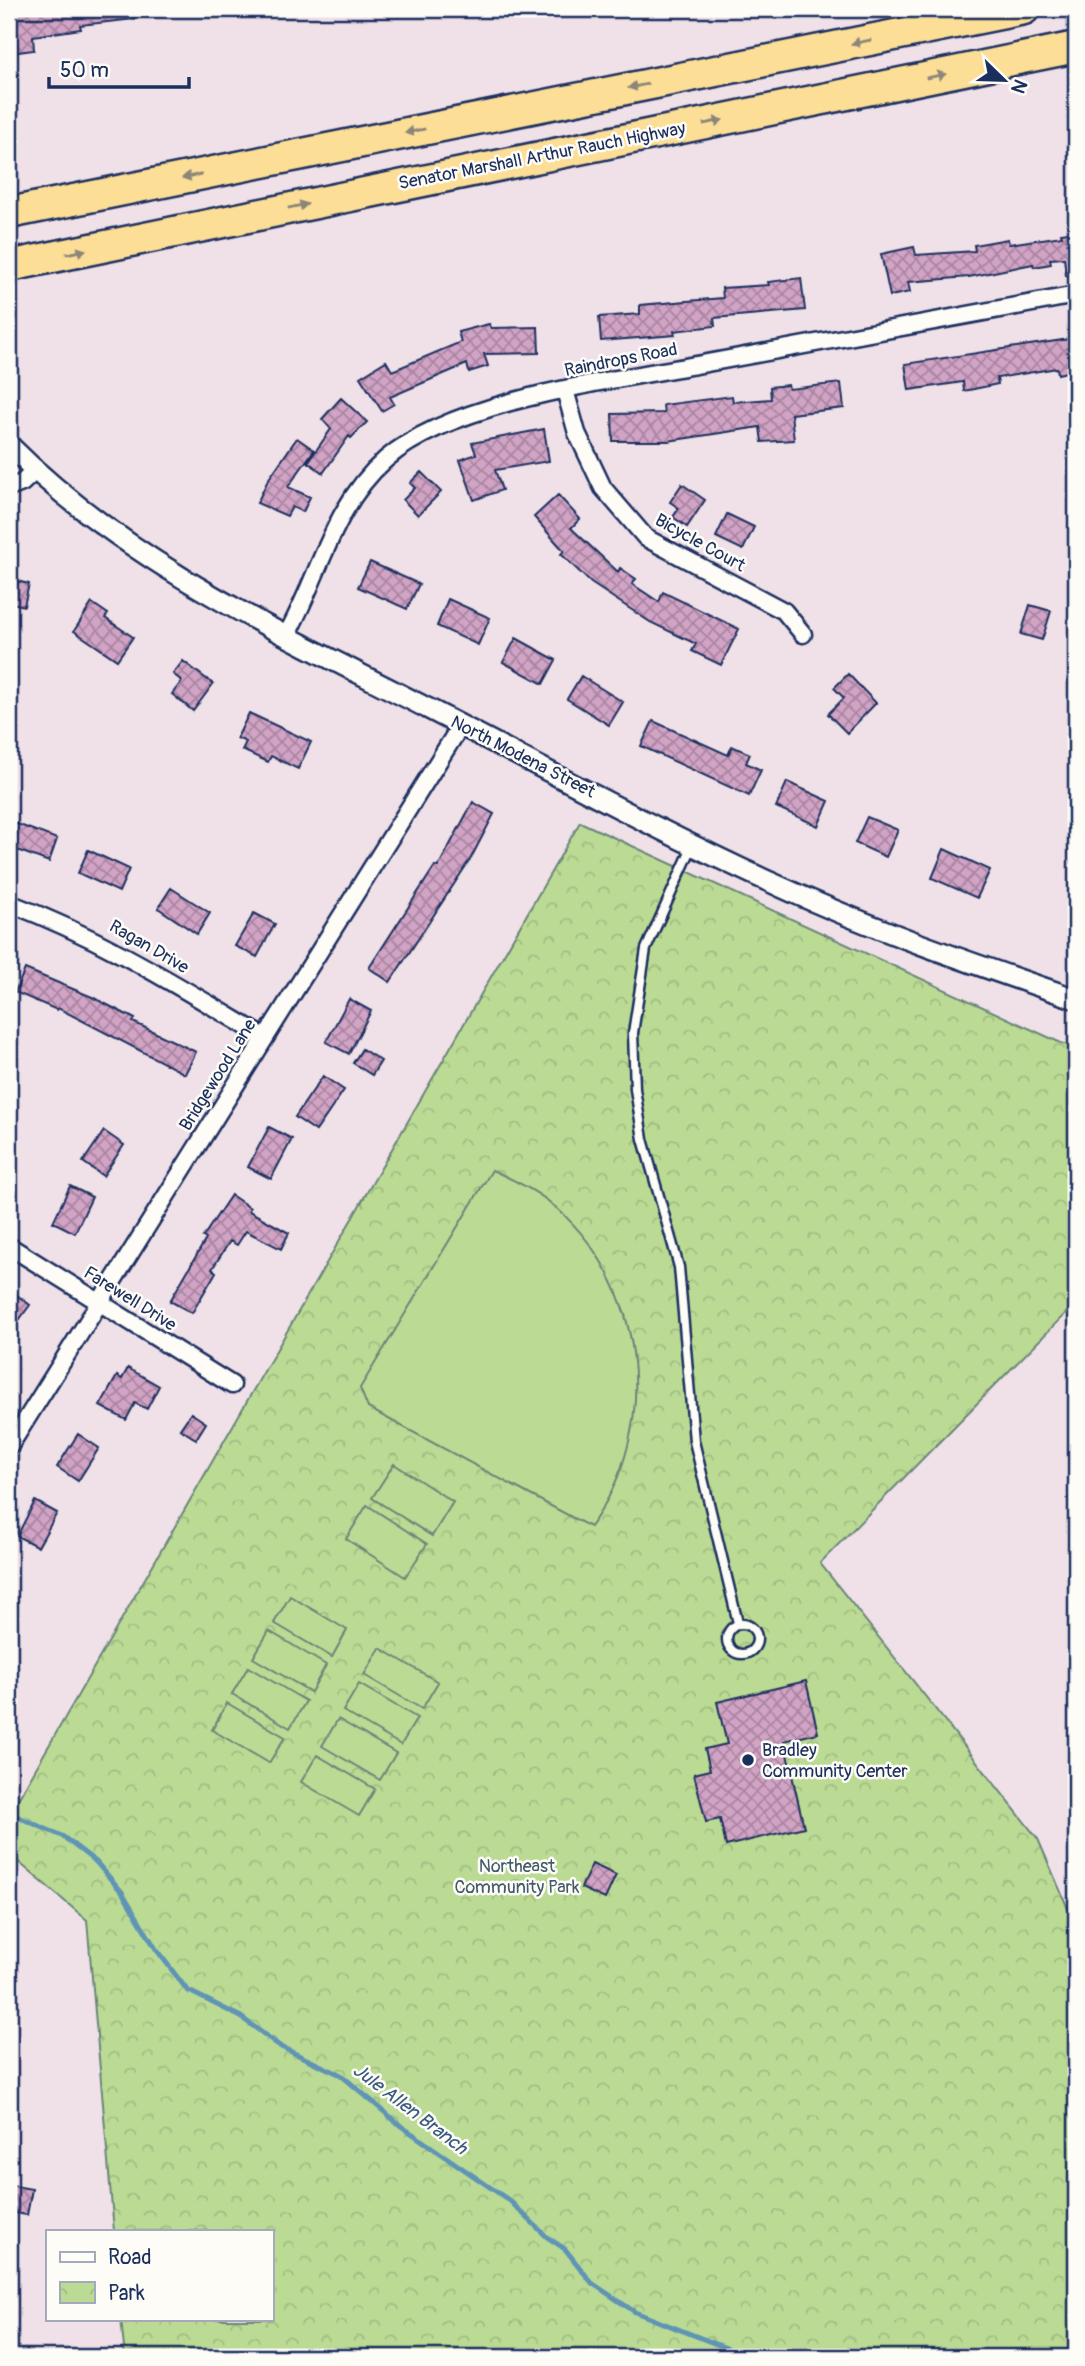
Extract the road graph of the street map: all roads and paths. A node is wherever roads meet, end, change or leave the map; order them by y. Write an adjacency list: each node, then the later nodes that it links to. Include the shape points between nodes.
1 (1024, 9): 3 (highway, one-way to 3)
2 (1076, 47): 4 (highway, Senator Marshall Arthur Rauch Highway, one-way to 2)
3 (9, 212)
4 (9, 266)
5 (1076, 295): 6 (street, Raindrops Road)
6 (565, 390): 10 (street, Bicycle Court, via 577,433 603,488 646,538 784,611); 11 (street, Raindrops Road, via 454,419 422,433 386,459 349,502 332,531)
7 (9, 445): 8 (street, North Modena Street)
8 (35, 471): 9 (street); 11 (street, North Modena Street, via 121,541)
9 (9, 488)
10 (803, 634)
11 (286, 636): 12 (street, North Modena Street)
12 (461, 725): 13 (street, North Modena Street); 16 (street, Bridgewood Lane)
13 (693, 845): 15 (street, North Modena Street, via 906,940); 21 (lane, via 646,949 633,1033 635,1089 646,1151 679,1267 694,1441)
14 (9, 903): 16 (street, Ragan Drive, via 119,951)
15 (1076, 999)
16 (264, 1037): 18 (street, Bridgewood Lane)
17 (9, 1245): 18 (street, Farewell Drive)
18 (98, 1302): 19 (street, Farewell Drive); 20 (street, Bridgewood Lane)
19 (232, 1385)
20 (9, 1447)
21 (738, 1623)

